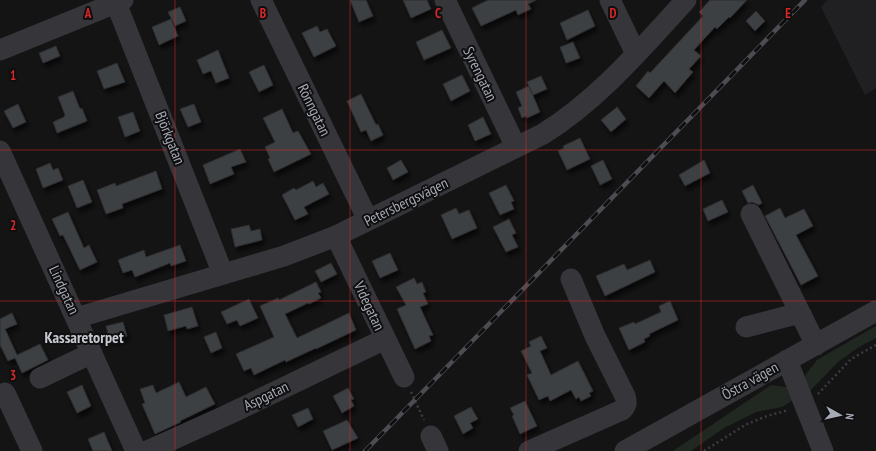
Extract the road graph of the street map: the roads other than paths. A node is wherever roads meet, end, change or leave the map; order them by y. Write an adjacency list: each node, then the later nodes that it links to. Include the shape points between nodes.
1 (261, 0): 11 (street, Rönngatan)
2 (445, 0): 8 (street, Syrengatan)
3 (610, 0): 7 (street)
4 (686, 0): 7 (street, Petersbergsvägen)
5 (119, 1): 6 (street); 13 (street, Björkgatan)
6 (0, 50)
7 (636, 54): 8 (street, Petersbergsvägen, via 588,102 543,134)
8 (516, 147): 11 (street, Petersbergsvägen)
9 (0, 151): 17 (street, Lindgatan)
10 (750, 214): 16 (street)
11 (368, 220): 12 (street, Petersbergsvägen)
12 (336, 236): 13 (street, Petersbergsvägen, via 284,256); 19 (street, Videgatan)
13 (223, 274): 17 (street, Petersbergsvägen)
14 (571, 279): 29 (street, via 625,396 626,406)
15 (876, 311): 20 (street, Östra vägen)
16 (802, 316): 18 (street, via 792,315); 20 (street)
17 (76, 318): 21 (street, Lindgatan)
18 (746, 327)
19 (384, 339): 24 (street, Videgatan); 28 (street, Aspgatan)
20 (816, 345): 22 (street, Östra vägen)
21 (92, 353): 23 (street); 27 (street, Lindgatan)
22 (787, 360): 30 (street, Östra vägen); 31 (street)
23 (40, 378)
24 (407, 383)
25 (9, 392): 26 (street)
26 (32, 451)
27 (136, 451)
28 (147, 451)
29 (529, 451)
30 (625, 451)
31 (823, 451)

